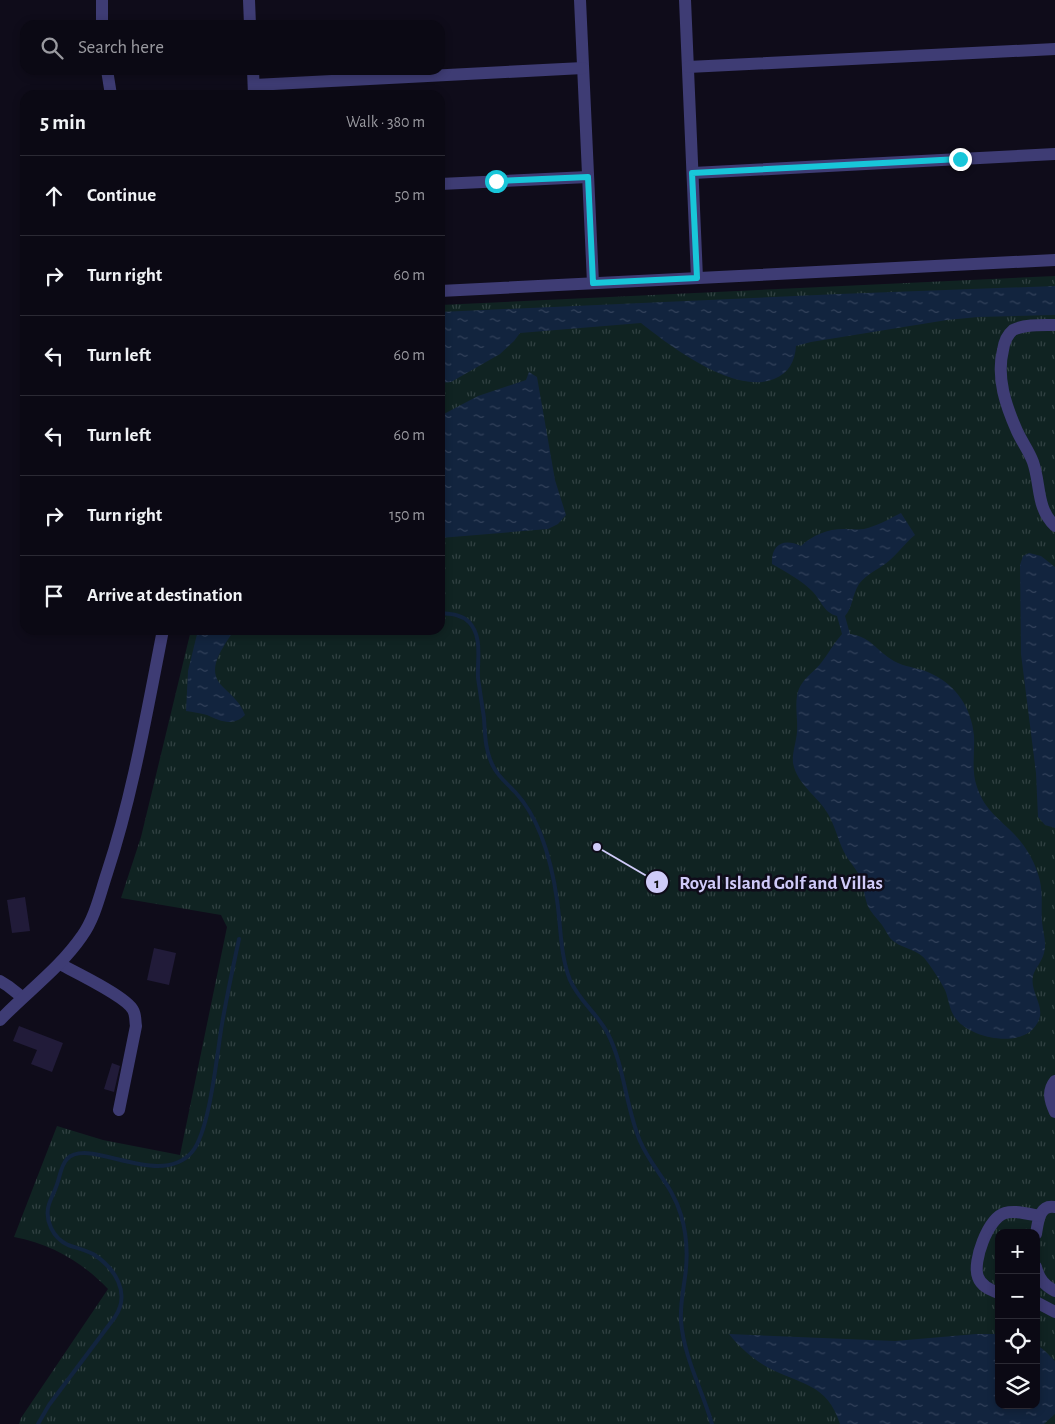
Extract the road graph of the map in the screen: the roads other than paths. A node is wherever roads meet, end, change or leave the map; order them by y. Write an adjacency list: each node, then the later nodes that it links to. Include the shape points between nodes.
1 (102, 0): 5 (street)
2 (249, 0): 6 (street)
3 (580, 0): 9 (street)
4 (685, 0): 8 (street)
5 (102, 20)
6 (250, 20)
7 (1055, 49): 8 (street)
8 (688, 67): 15 (street)
9 (583, 68): 13 (street); 16 (street)
10 (109, 75): 12 (street)
11 (253, 75): 13 (street)
12 (110, 90)
13 (254, 90)
14 (1055, 154): 15 (street)
15 (692, 173): 19 (street)
16 (588, 177): 17 (street); 20 (street)
17 (445, 184)
18 (1055, 260): 19 (street)
19 (697, 278): 20 (street)
20 (593, 283): 21 (street)
21 (445, 291)
22 (1055, 326): 23 (street, via 1019,328 1011,332 1003,347 1000,368 1001,383 1017,431 1036,472 1042,509)
23 (1055, 526)
24 (162, 635): 25 (street, via 119,838 93,915 83,935)
25 (60, 964): 27 (street); 30 (street, via 107,990 130,1005 134,1012 136,1026)
26 (0, 981): 27 (street)
27 (22, 997): 28 (street)
28 (0, 1020)
29 (1055, 1081): 31 (street, via 1050,1094)
30 (118, 1110)
31 (1055, 1112)
32 (1054, 1203): 33 (street)
33 (1039, 1216): 34 (street); 37 (street, via 1007,1213 998,1216 991,1224 976,1270 982,1283)
34 (1037, 1229)
35 (1038, 1274): 36 (street)
36 (1050, 1288): 38 (street)
37 (995, 1291)
38 (1040, 1299)
39 (1040, 1304): 40 (street)
40 (1055, 1312)

